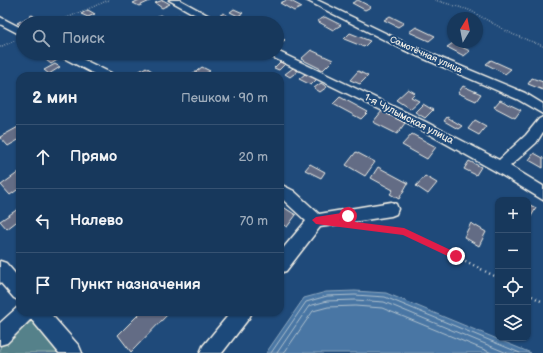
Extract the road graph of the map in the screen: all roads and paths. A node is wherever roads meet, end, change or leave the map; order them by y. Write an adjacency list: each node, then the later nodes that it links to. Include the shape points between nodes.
1 (109, 0): 6 (path)
2 (173, 0): 7 (street)
3 (310, 0): 16 (street, Самотёчная улица, via 408,48 521,96)
4 (435, 0): 5 (path)
5 (440, 0): 11 (path, via 469,10 512,34)
6 (72, 16)
7 (204, 16)
8 (0, 20): 9 (street)
9 (16, 33)
10 (16, 38): 12 (path)
11 (543, 46)
12 (0, 47)
13 (284, 59): 18 (street, 1-я Чулымская улица, via 422,125)
14 (76, 60): 15 (street)
15 (99, 72)
16 (543, 110)
17 (543, 122): 18 (street, via 531,138)
18 (500, 167): 20 (street, 1-я Чулымская улица)
19 (284, 192): 22 (street)
20 (543, 194)
21 (391, 209): 22 (street)
22 (316, 220): 24 (street)
23 (360, 227): 26 (path, via 404,232)
24 (284, 260)
25 (0, 269): 27 (street)
26 (495, 276)
27 (16, 287)
28 (531, 296): 29 (path)
29 (543, 302)
30 (22, 316): 33 (street)
31 (40, 316): 34 (street)
32 (240, 316): 35 (street)
33 (0, 336)
34 (72, 353)
35 (210, 353)

